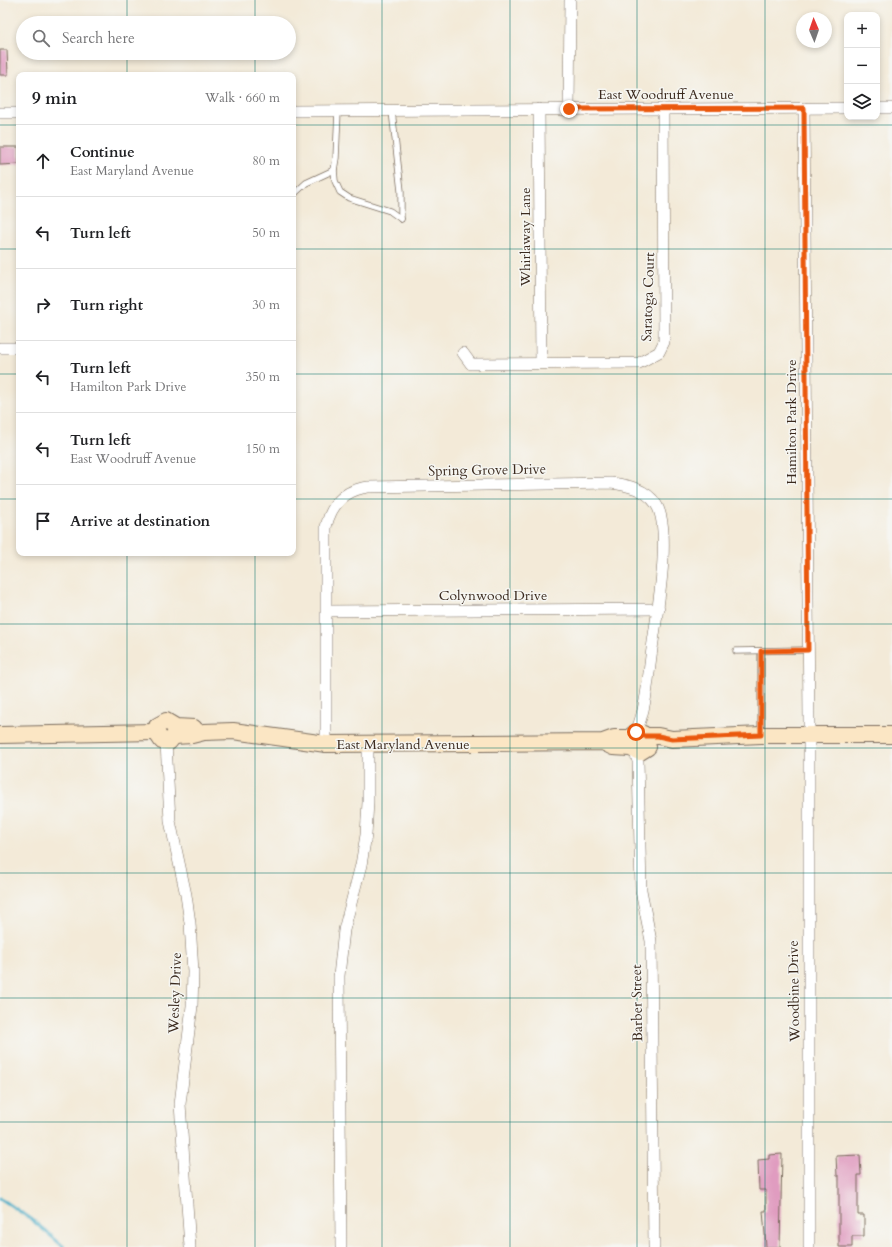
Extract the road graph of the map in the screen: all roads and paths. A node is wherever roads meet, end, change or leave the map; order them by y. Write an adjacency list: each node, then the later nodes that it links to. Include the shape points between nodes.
1 (570, 0): 6 (street)
2 (804, 108): 3 (street, East Woodruff Avenue); 7 (street, East Woodruff Avenue); 22 (street, Hamilton Park Drive)
3 (844, 108)
4 (880, 108): 5 (street)
5 (892, 108)
6 (569, 109): 7 (street, East Woodruff Avenue); 8 (street, East Woodruff Avenue)
7 (663, 109): 19 (street, Saratoga Court, via 664,342 659,352 639,363)
8 (539, 110): 11 (street, East Woodruff Avenue); 19 (street, Whirlaway Lane)
9 (296, 111): 10 (street, East Woodruff Avenue)
10 (338, 111): 11 (street, East Woodruff Avenue); 14 (lane)
11 (392, 111): 14 (lane, via 401,191 401,219 390,211 349,198 340,192)
12 (0, 113): 13 (street)
13 (16, 113)
14 (334, 170): 15 (lane, via 306,183)
15 (296, 192)
16 (0, 348): 17 (street)
17 (16, 348)
18 (463, 353): 19 (street, Saratoga Court, via 471,364)
19 (541, 364)
20 (659, 609): 21 (street, Colynwood Drive); 21 (street, Spring Grove Drive, via 662,565 660,514 649,496 625,485 610,483 368,488 352,491 334,506 328,522); 30 (street, Spring Grove Drive)
21 (327, 611): 31 (street, Spring Grove Drive)
22 (808, 650): 24 (lane); 28 (street, Hamilton Park Drive)
23 (736, 651): 24 (lane)
24 (761, 651): 27 (lane)
25 (168, 734): 26 (street, East Maryland Avenue); 31 (street, East Maryland Avenue, via 192,735 233,731); 33 (street, Wesley Drive, via 170,821 186,895 192,951 192,1006 180,1104)
26 (0, 735)
27 (761, 735): 28 (street, East Maryland Avenue); 30 (street, East Maryland Avenue, via 672,739 665,744)
28 (809, 735): 29 (street, East Maryland Avenue); 36 (street, Woodbine Drive)
29 (892, 735)
30 (639, 742): 32 (street, East Maryland Avenue, via 614,747 603,742); 35 (street, Barber Street, via 641,890 652,941)
31 (326, 744): 32 (street, East Maryland Avenue)
32 (368, 745): 34 (street, via 366,835 344,930 339,976)
33 (190, 1247)
34 (341, 1247)
35 (654, 1247)
36 (809, 1247)

